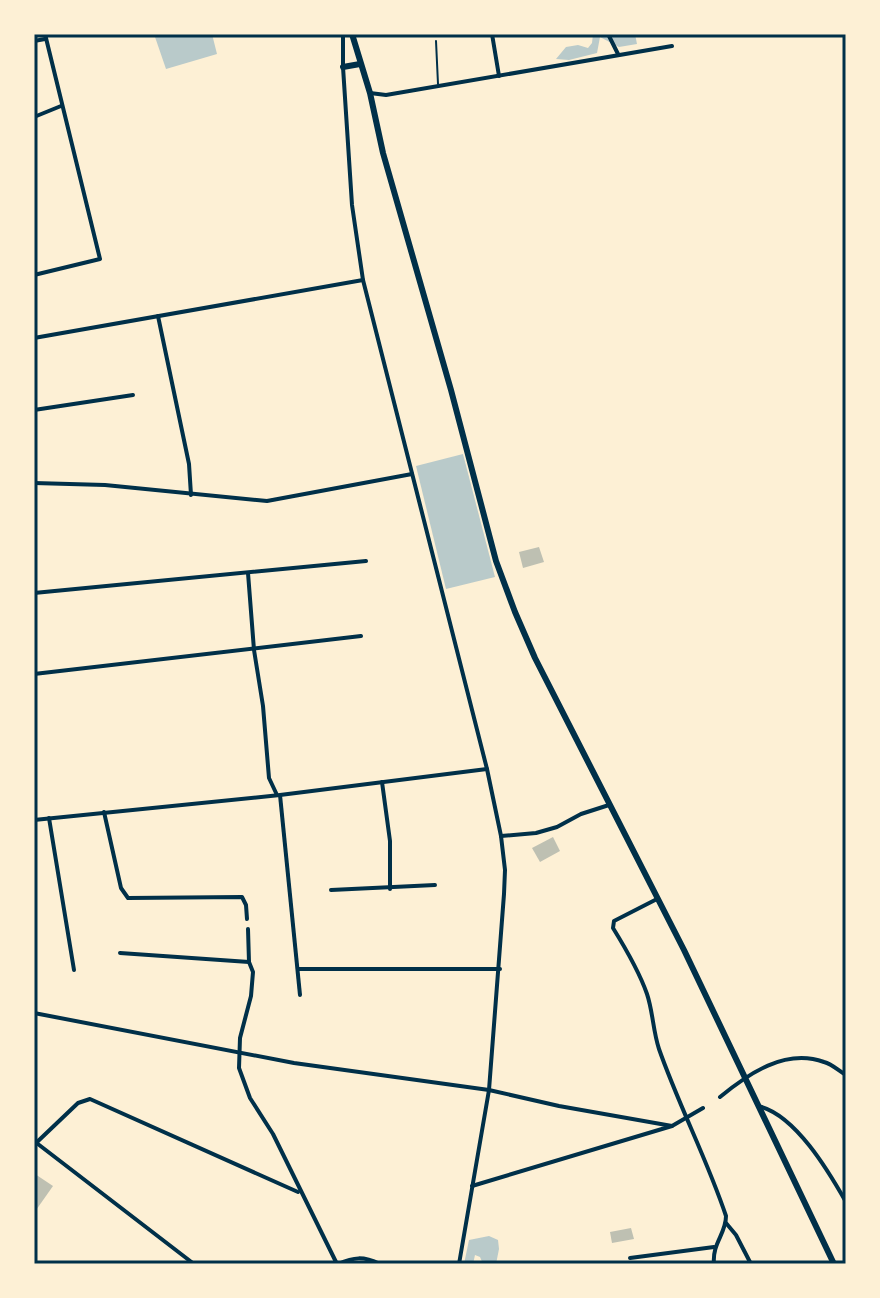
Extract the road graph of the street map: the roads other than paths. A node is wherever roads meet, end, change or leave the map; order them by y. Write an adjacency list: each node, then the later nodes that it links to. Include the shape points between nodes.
1 (343, 34): 11 (street)
2 (352, 34): 10 (highway)
3 (492, 34): 12 (street)
4 (608, 34): 9 (street)
5 (45, 36): 6 (street); 15 (street)
6 (34, 41)
7 (436, 41): 13 (lane)
8 (672, 46): 9 (street)
9 (618, 54): 12 (street)
10 (360, 64): 11 (highway); 14 (highway)
11 (343, 67): 18 (street)
12 (499, 76): 13 (street)
13 (438, 85): 14 (street)
14 (370, 93): 35 (highway, via 503,582)
15 (61, 106): 16 (street); 17 (street, via 100,259)
16 (34, 117)
17 (34, 275)
18 (363, 280): 19 (street); 23 (street)
19 (158, 316): 20 (street); 25 (street)
20 (34, 338)
21 (133, 395): 22 (street)
22 (34, 410)
23 (412, 474): 25 (street, via 267,501); 32 (street)
24 (34, 483): 25 (street)
25 (191, 495)
26 (366, 561): 27 (street)
27 (248, 573): 28 (street); 30 (street)
28 (34, 593)
29 (361, 636): 30 (street)
30 (254, 650): 31 (street); 34 (street, via 269,778)
31 (34, 674)
32 (487, 769): 33 (street); 39 (street)
33 (382, 782): 34 (street); 41 (street)
34 (278, 795): 36 (street); 48 (street)
35 (609, 805): 39 (street, via 557,827); 43 (highway)
36 (104, 812): 37 (street); 44 (street, via 121,888 128,898 244,898)
37 (49, 818): 38 (street); 50 (street)
38 (34, 820)
39 (501, 836): 49 (street, via 505,870)
40 (435, 885): 41 (street)
41 (390, 889): 42 (street)
42 (331, 890)
43 (658, 898): 55 (highway); 60 (street, via 614,921 613,928 644,986 658,1046)
44 (247, 919)
45 (248, 929): 47 (street)
46 (120, 953): 47 (street)
47 (249, 962): 53 (street, via 251,996)
48 (298, 969): 49 (street); 51 (street)
49 (500, 969): 56 (street)
50 (74, 970)
51 (300, 995)
52 (34, 1013): 53 (street)
53 (239, 1053): 56 (street); 64 (street, via 245,1087)
54 (846, 1075): 55 (street, via 824,1062 803,1060 768,1064)
55 (744, 1078): 57 (street); 58 (highway)
56 (489, 1090): 61 (street); 63 (street)
57 (720, 1097)
58 (757, 1106): 65 (street, via 774,1112 799,1134); 75 (highway)
59 (703, 1108): 60 (street)
60 (686, 1119): 61 (street); 66 (street)
61 (672, 1126): 63 (street)
62 (35, 1142): 64 (street, via 78,1103 90,1099); 69 (street)
63 (472, 1186): 72 (street)
64 (300, 1193): 70 (street)
65 (846, 1202)
66 (726, 1223): 67 (street); 74 (street)
67 (714, 1247): 68 (street); 73 (street)
68 (630, 1258)
69 (194, 1264)
70 (337, 1264): 71 (street, via 363,1257)
71 (380, 1264)
72 (459, 1264)
73 (714, 1264)
74 (751, 1264)
75 (834, 1264)

